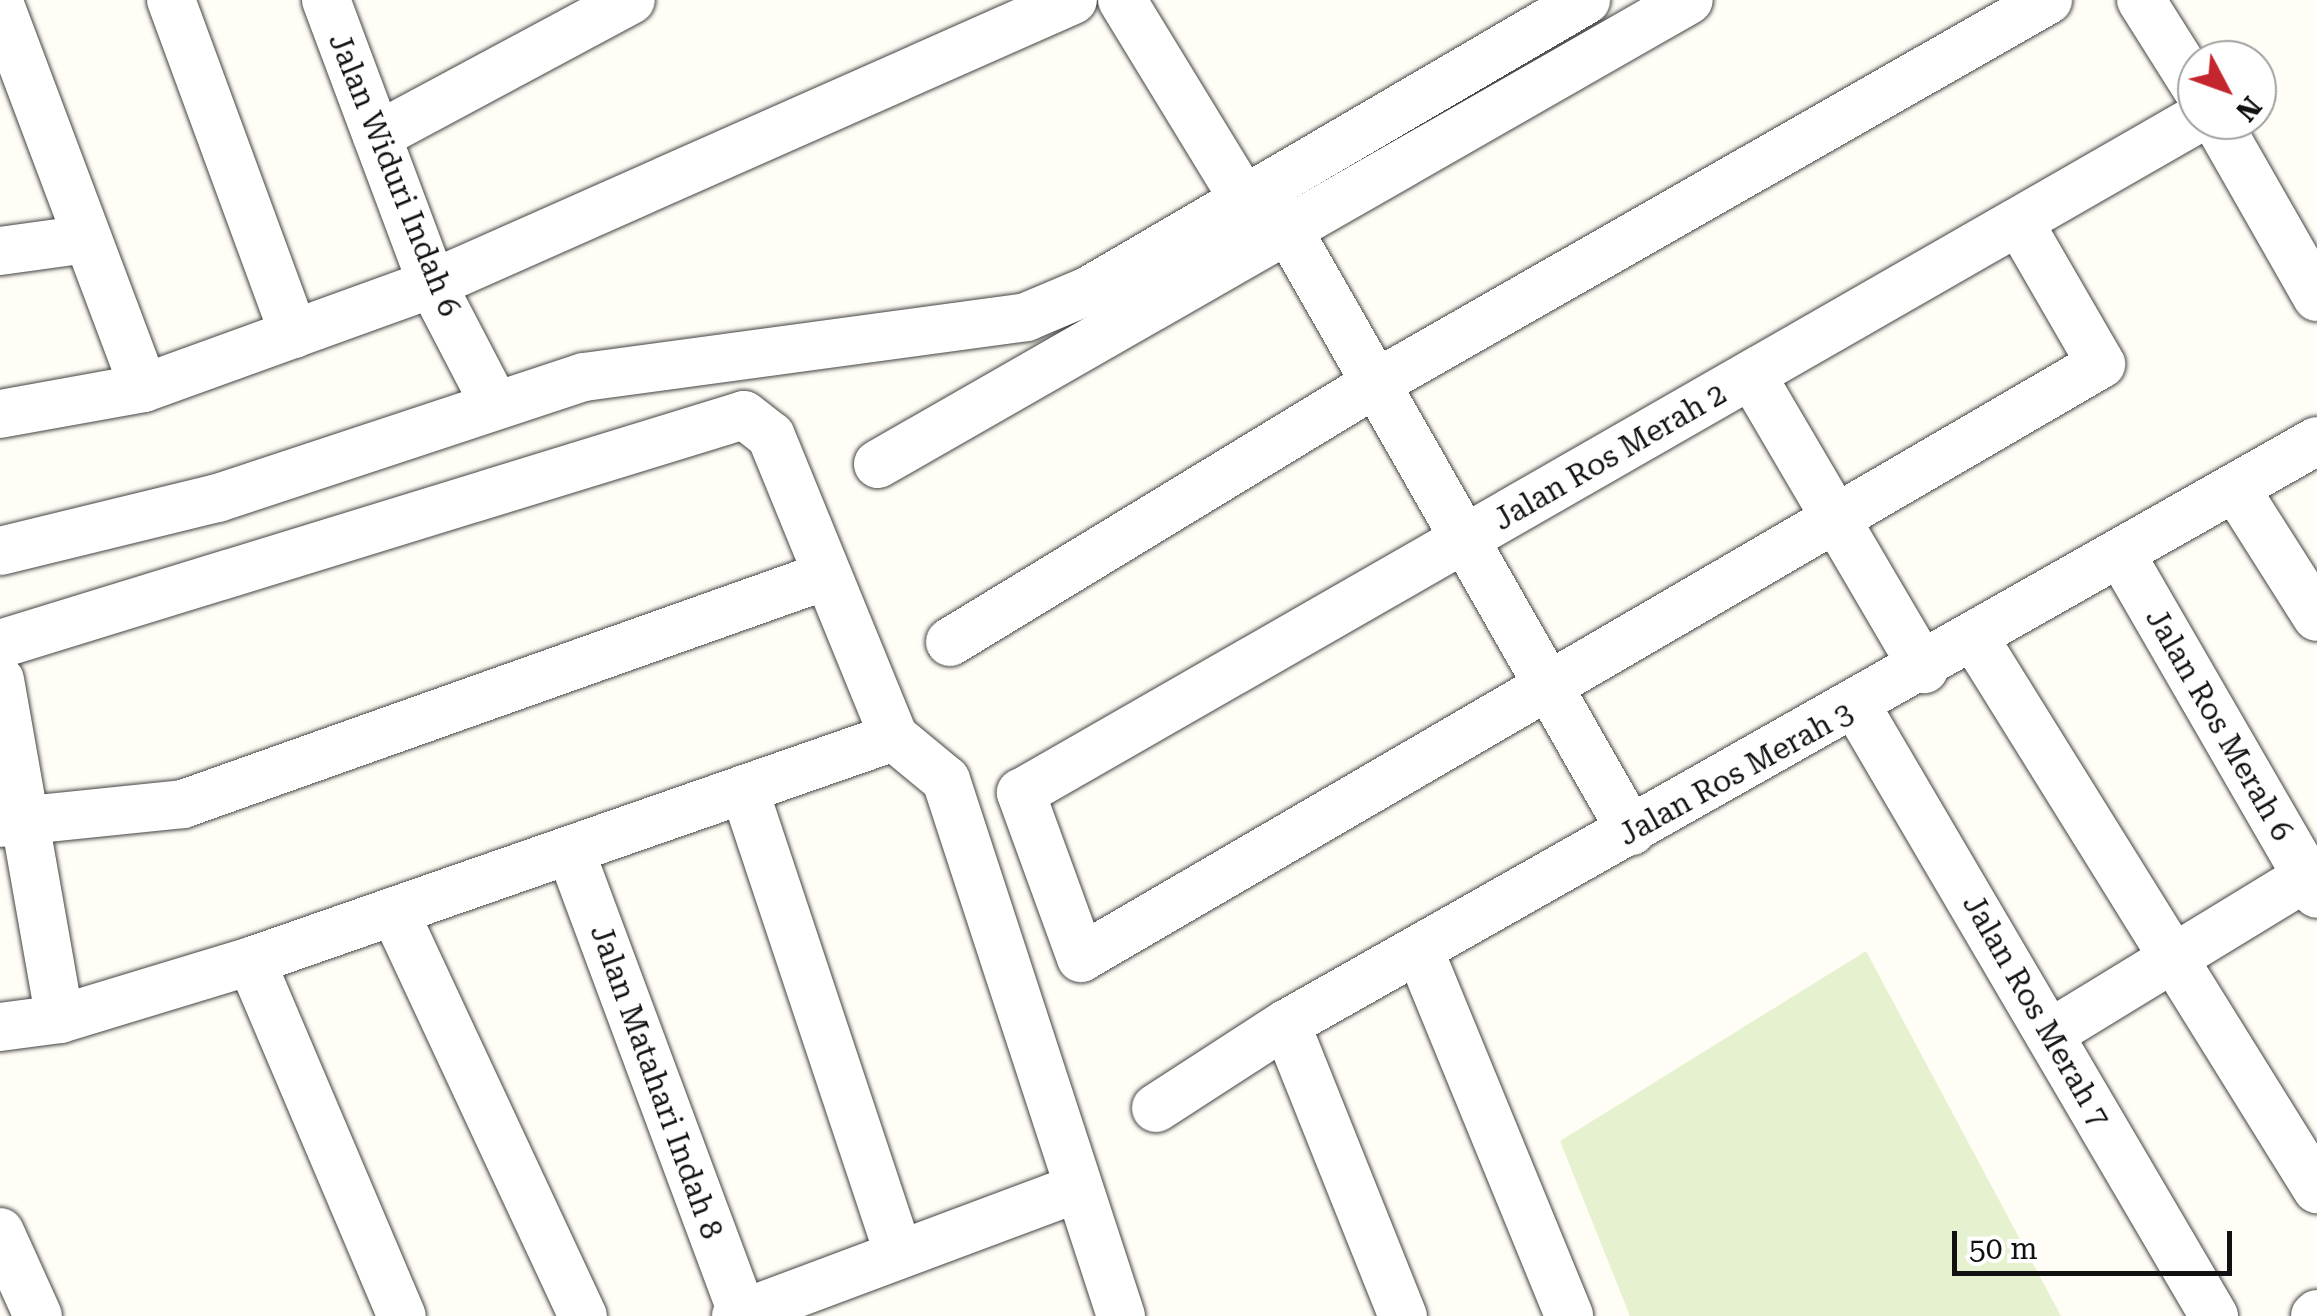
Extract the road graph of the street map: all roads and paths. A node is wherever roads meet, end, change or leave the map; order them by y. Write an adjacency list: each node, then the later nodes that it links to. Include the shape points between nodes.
1 (171, 0): 23 (street)
2 (326, 0): 14 (street, Jalan Widuri Indah 6)
3 (631, 0): 14 (street)
4 (1122, 0): 16 (street)
5 (1586, 0): 16 (street)
6 (1689, 0): 18 (street)
7 (2048, 0): 25 (street)
8 (2141, 0): 11 (street)
9 (0, 5): 12 (street)
10 (1046, 6): 21 (street)
11 (2177, 57)
12 (10, 62): 19 (street)
13 (2177, 131): 17 (street, Jalan Ros Merah 2)
14 (377, 136): 21 (street, Jalan Widuri Indah 6)
15 (2227, 140): 22 (street)
16 (1255, 194): 18 (street); 27 (street, via 1026,317 959,333 670,359)
17 (2019, 222): 24 (street, Jalan Ros Merah 2); 32 (street, via 2101,364)
18 (1288, 234): 25 (street); 30 (street)
19 (88, 239): 20 (street); 26 (street)
20 (0, 251)
21 (432, 284): 23 (street); 27 (street, Jalan Widuri Indah 6)
22 (2317, 297)
23 (294, 334): 26 (street)
24 (1752, 376): 32 (street); 33 (street, Jalan Ros Merah 2)
25 (1374, 384): 33 (street); 39 (street)
26 (144, 388): 28 (street)
27 (493, 401): 34 (street, via 218,498)
28 (0, 414)
29 (2317, 441): 31 (street, Jalan Ros Merah 3)
30 (878, 464)
31 (2237, 490): 35 (street, Jalan Ros Merah 3); 37 (street)
32 (1836, 518): 41 (street); 43 (street)
33 (1464, 540): 43 (street); 43 (street, Jalan Ros Merah 2, via 1021,793 1081,958)
34 (0, 551)
35 (2122, 556): 38 (street, Jalan Ros Merah 3); 50 (street, Jalan Ros Merah 6)
36 (824, 576): 40 (street, via 771,436 744,415); 45 (street); 47 (street, via 183,804)
37 (2317, 617)
38 (1975, 640): 41 (street, Jalan Ros Merah 3); 53 (street)
39 (950, 642)
40 (0, 644)
41 (1924, 668): 44 (street, Jalan Ros Merah 3)
42 (0, 680): 47 (street)
43 (1548, 686): 48 (street)
44 (1857, 707): 48 (street, Jalan Ros Merah 3); 58 (street, Jalan Ros Merah 7)
45 (894, 737): 46 (street); 61 (street, via 946,780)
46 (744, 789): 49 (street); 63 (street)
47 (11, 821): 55 (street)
48 (1631, 832): 52 (street, Jalan Ros Merah 3)
49 (570, 850): 51 (street); 64 (street, Jalan Matahari Indah 8)
50 (2312, 886): 53 (street)
51 (394, 911): 54 (street); 67 (street)
52 (1420, 952): 56 (street, Jalan Ros Merah 3); 70 (street)
53 (2167, 958): 58 (street); 60 (street)
54 (251, 961): 55 (street); 66 (street)
55 (60, 1020): 57 (street)
56 (1286, 1024): 59 (street, Jalan Ros Merah 3); 69 (street)
57 (0, 1027)
58 (2049, 1034): 71 (street, Jalan Ros Merah 7)
59 (1156, 1108)
60 (2317, 1189)
61 (1073, 1190): 63 (street); 68 (street)
62 (0, 1232): 65 (street)
63 (900, 1254): 64 (street)
64 (739, 1315)
65 (38, 1316)
66 (402, 1316)
67 (583, 1316)
68 (1121, 1316)
69 (1403, 1316)
70 (1569, 1316)
71 (2214, 1316)

